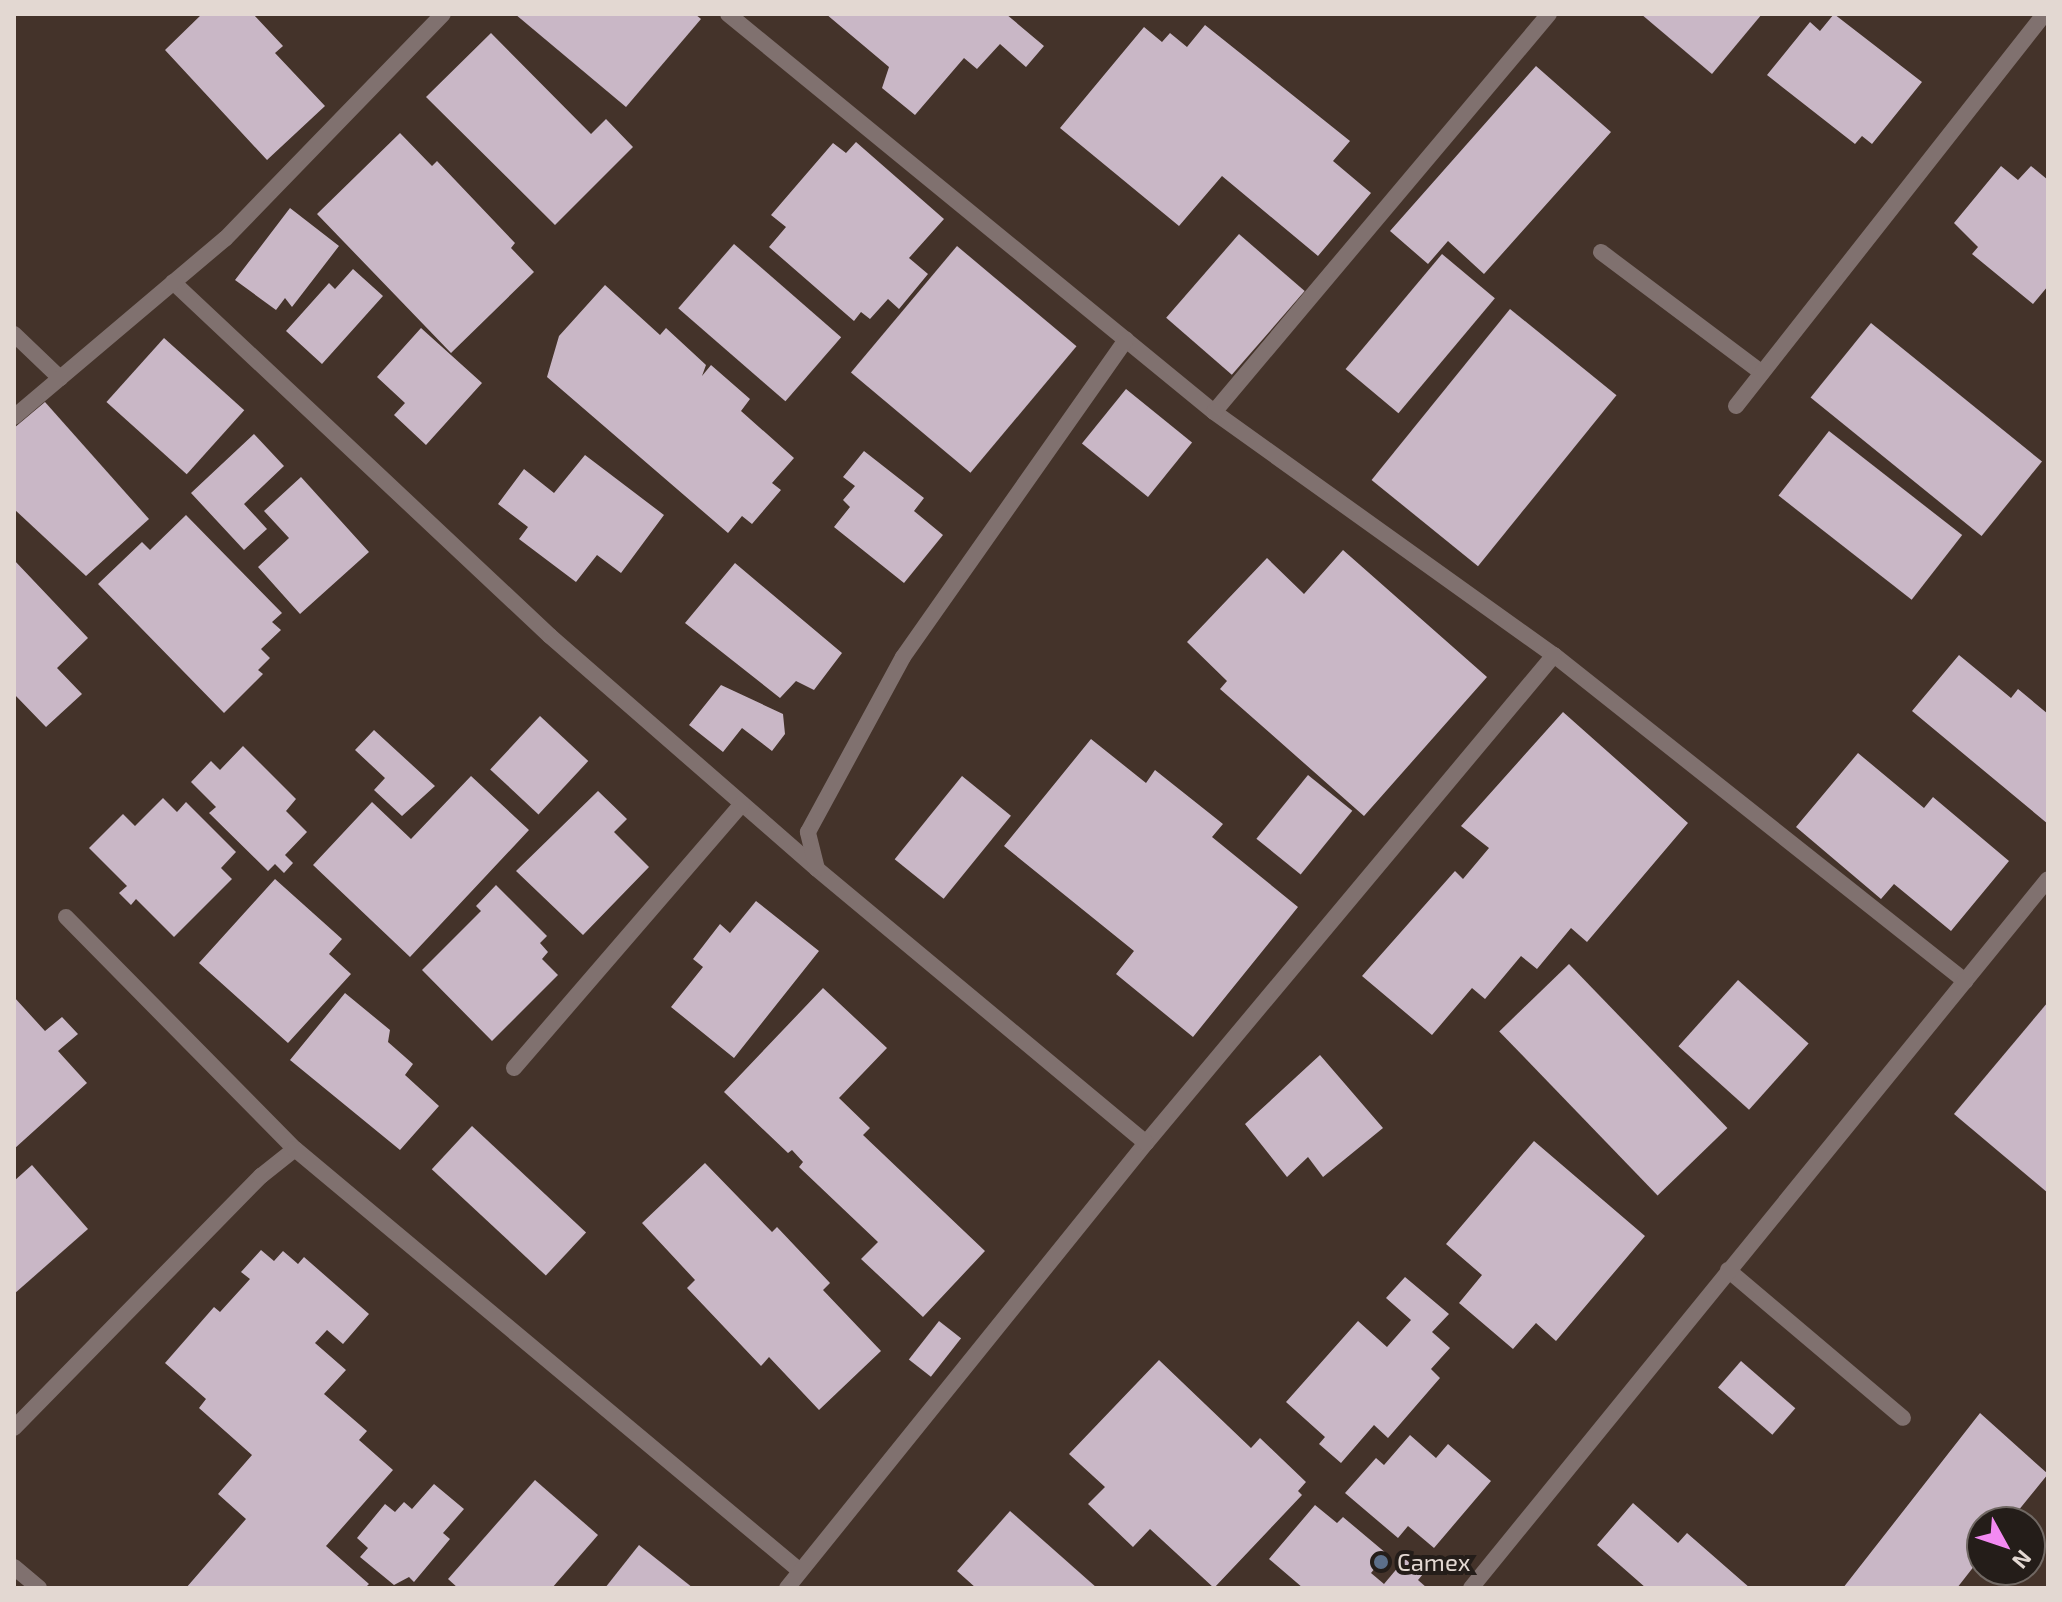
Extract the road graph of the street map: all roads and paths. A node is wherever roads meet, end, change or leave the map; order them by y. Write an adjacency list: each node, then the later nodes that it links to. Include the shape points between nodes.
1 (443, 14): 6 (street, via 225,239)
2 (728, 14): 8 (street)
3 (1549, 14): 12 (street)
4 (2045, 14): 9 (street)
5 (1601, 252): 9 (street)
6 (173, 282): 10 (street); 15 (street, via 550,636)
7 (14, 334): 10 (street)
8 (1126, 340): 12 (street); 16 (street, via 903,657 808,832)
9 (1762, 373): 11 (street)
10 (60, 378): 13 (street)
11 (1736, 406)
12 (1214, 412): 14 (street)
13 (14, 417)
14 (1554, 655): 19 (street); 21 (street)
15 (742, 804): 16 (street); 20 (street)
16 (817, 869): 21 (street)
17 (2048, 879): 19 (street)
18 (66, 917): 22 (street)
19 (1965, 981): 23 (street)
20 (514, 1068)
21 (1146, 1143): 27 (street)
22 (295, 1149): 25 (street, via 261,1176); 27 (street)
23 (1728, 1270): 24 (street); 28 (street)
24 (1903, 1418)
25 (14, 1428)
26 (14, 1567): 29 (street)
27 (800, 1571): 30 (street)
28 (1472, 1587)
29 (39, 1588)
30 (787, 1588)

